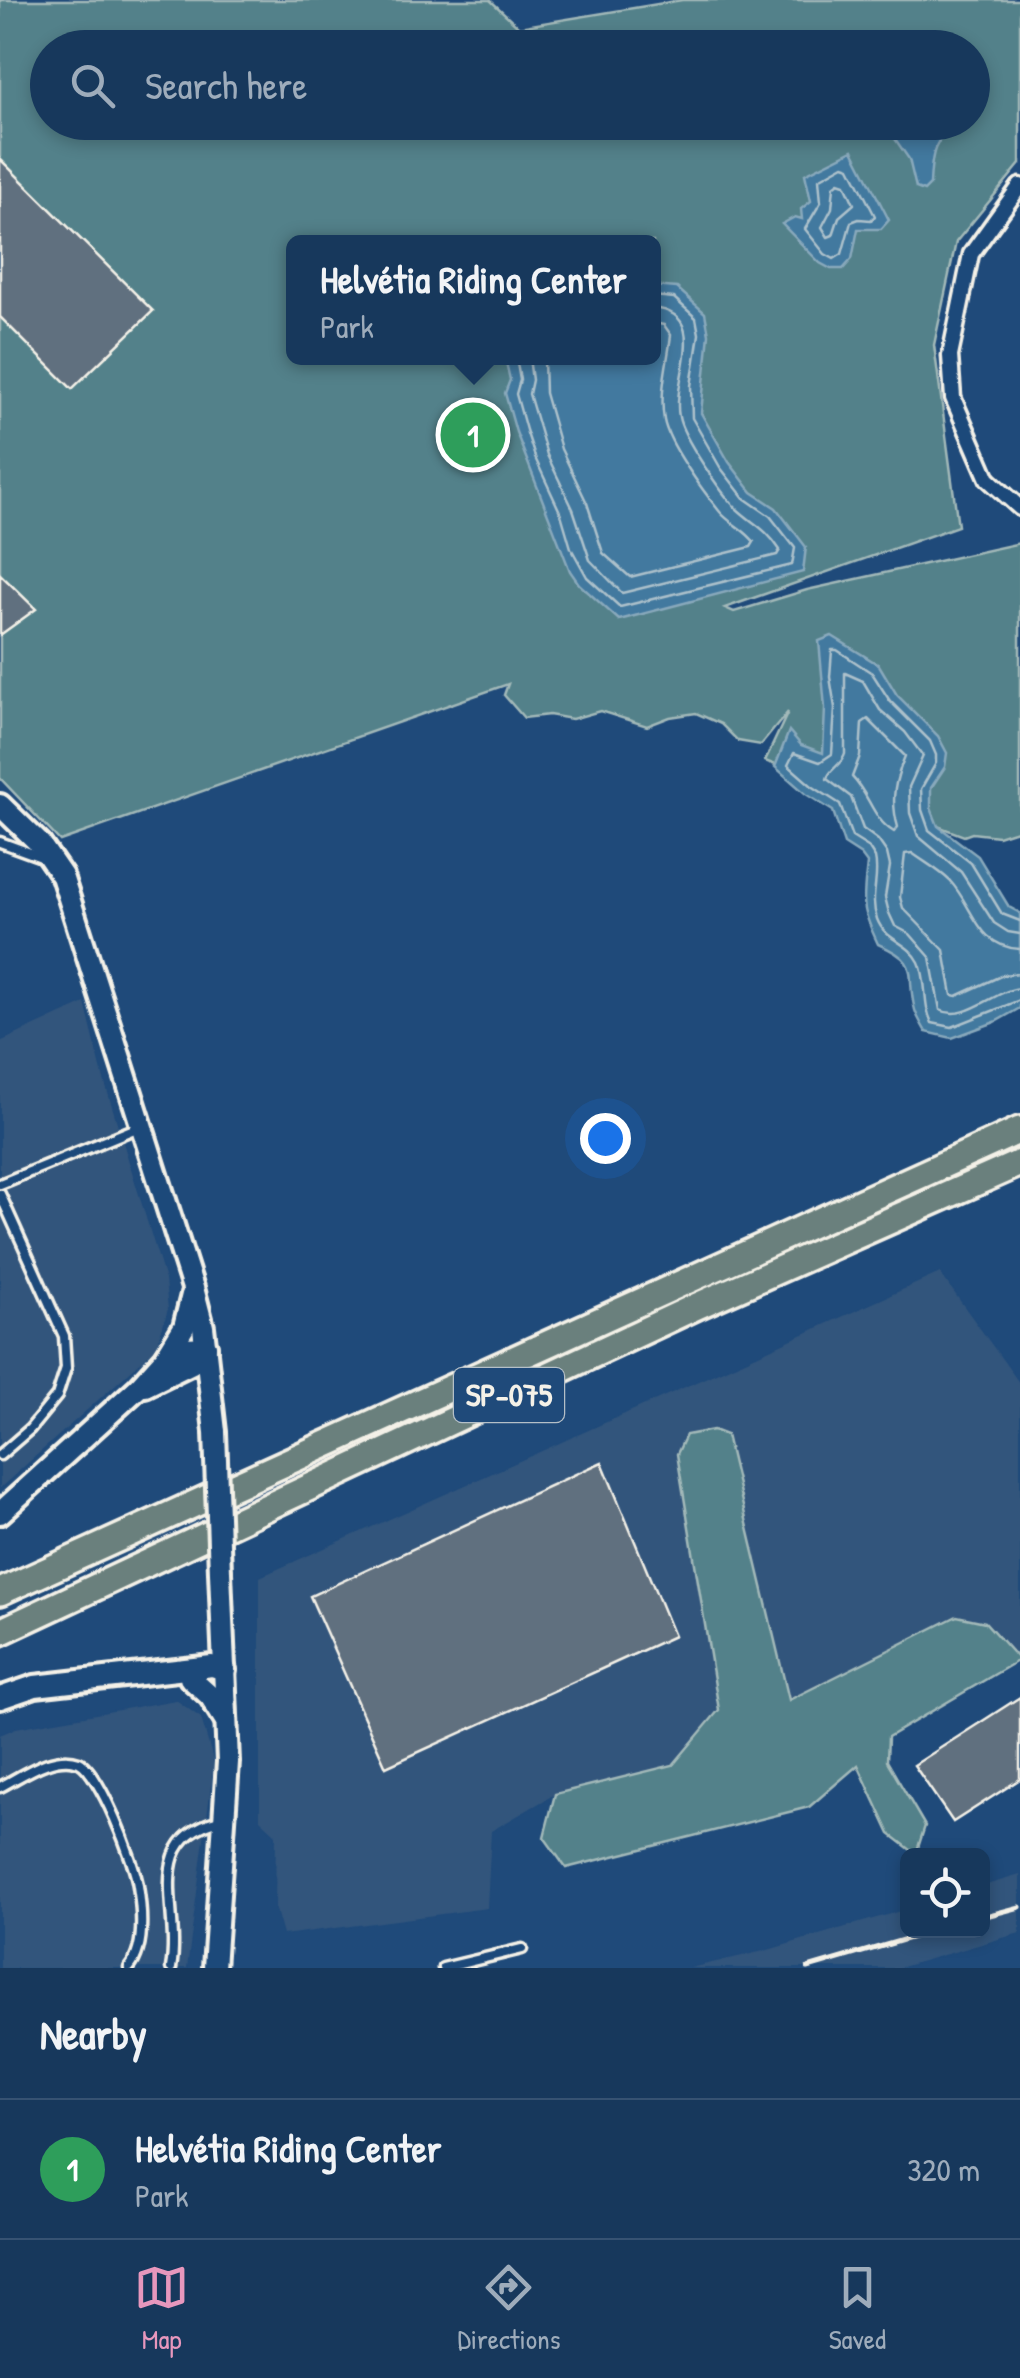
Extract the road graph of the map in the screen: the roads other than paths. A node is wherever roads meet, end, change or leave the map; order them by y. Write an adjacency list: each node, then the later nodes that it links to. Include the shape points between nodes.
1 (1020, 186): 2 (street, via 972,254 950,356 954,398 988,479)
2 (1020, 508)
3 (0, 805): 5 (main road)
4 (0, 842): 5 (lane)
5 (53, 861): 6 (main road)
6 (144, 1125): 9 (lane); 11 (main road)
7 (1020, 1130): 19 (highway, SP-075)
8 (1020, 1163): 21 (highway, SP-075, via 697,1306)
9 (0, 1184)
10 (0, 1194): 17 (lane, via 64,1336 66,1368 57,1396)
11 (193, 1288): 12 (main road); 13 (main road, via 184,1327)
12 (206, 1347): 13 (main road); 14 (main road, via 192,1364); 16 (main road)
13 (166, 1357): 15 (main road)
14 (161, 1380): 15 (main road); 16 (main road, via 186,1378)
15 (138, 1388): 18 (main road)
16 (212, 1400): 20 (main road, bridge)
17 (0, 1455)
18 (0, 1513)
19 (0, 1592)
20 (223, 1624): 22 (main road); 23 (main road)
21 (0, 1632)
22 (225, 1670): 23 (main road); 25 (main road)
23 (182, 1673): 24 (main road, via 34,1686); 25 (main road, via 210,1696)
24 (0, 1698)
25 (226, 1722): 27 (main road)
26 (0, 1786): 29 (lane, via 53,1761 88,1768 138,1884 140,1946)
27 (225, 1818): 30 (lane, via 202,1824 175,1849); 31 (main road)
28 (522, 1950): 32 (lane)
29 (128, 1968)
30 (171, 1968)
31 (214, 1968)
32 (443, 1968)

